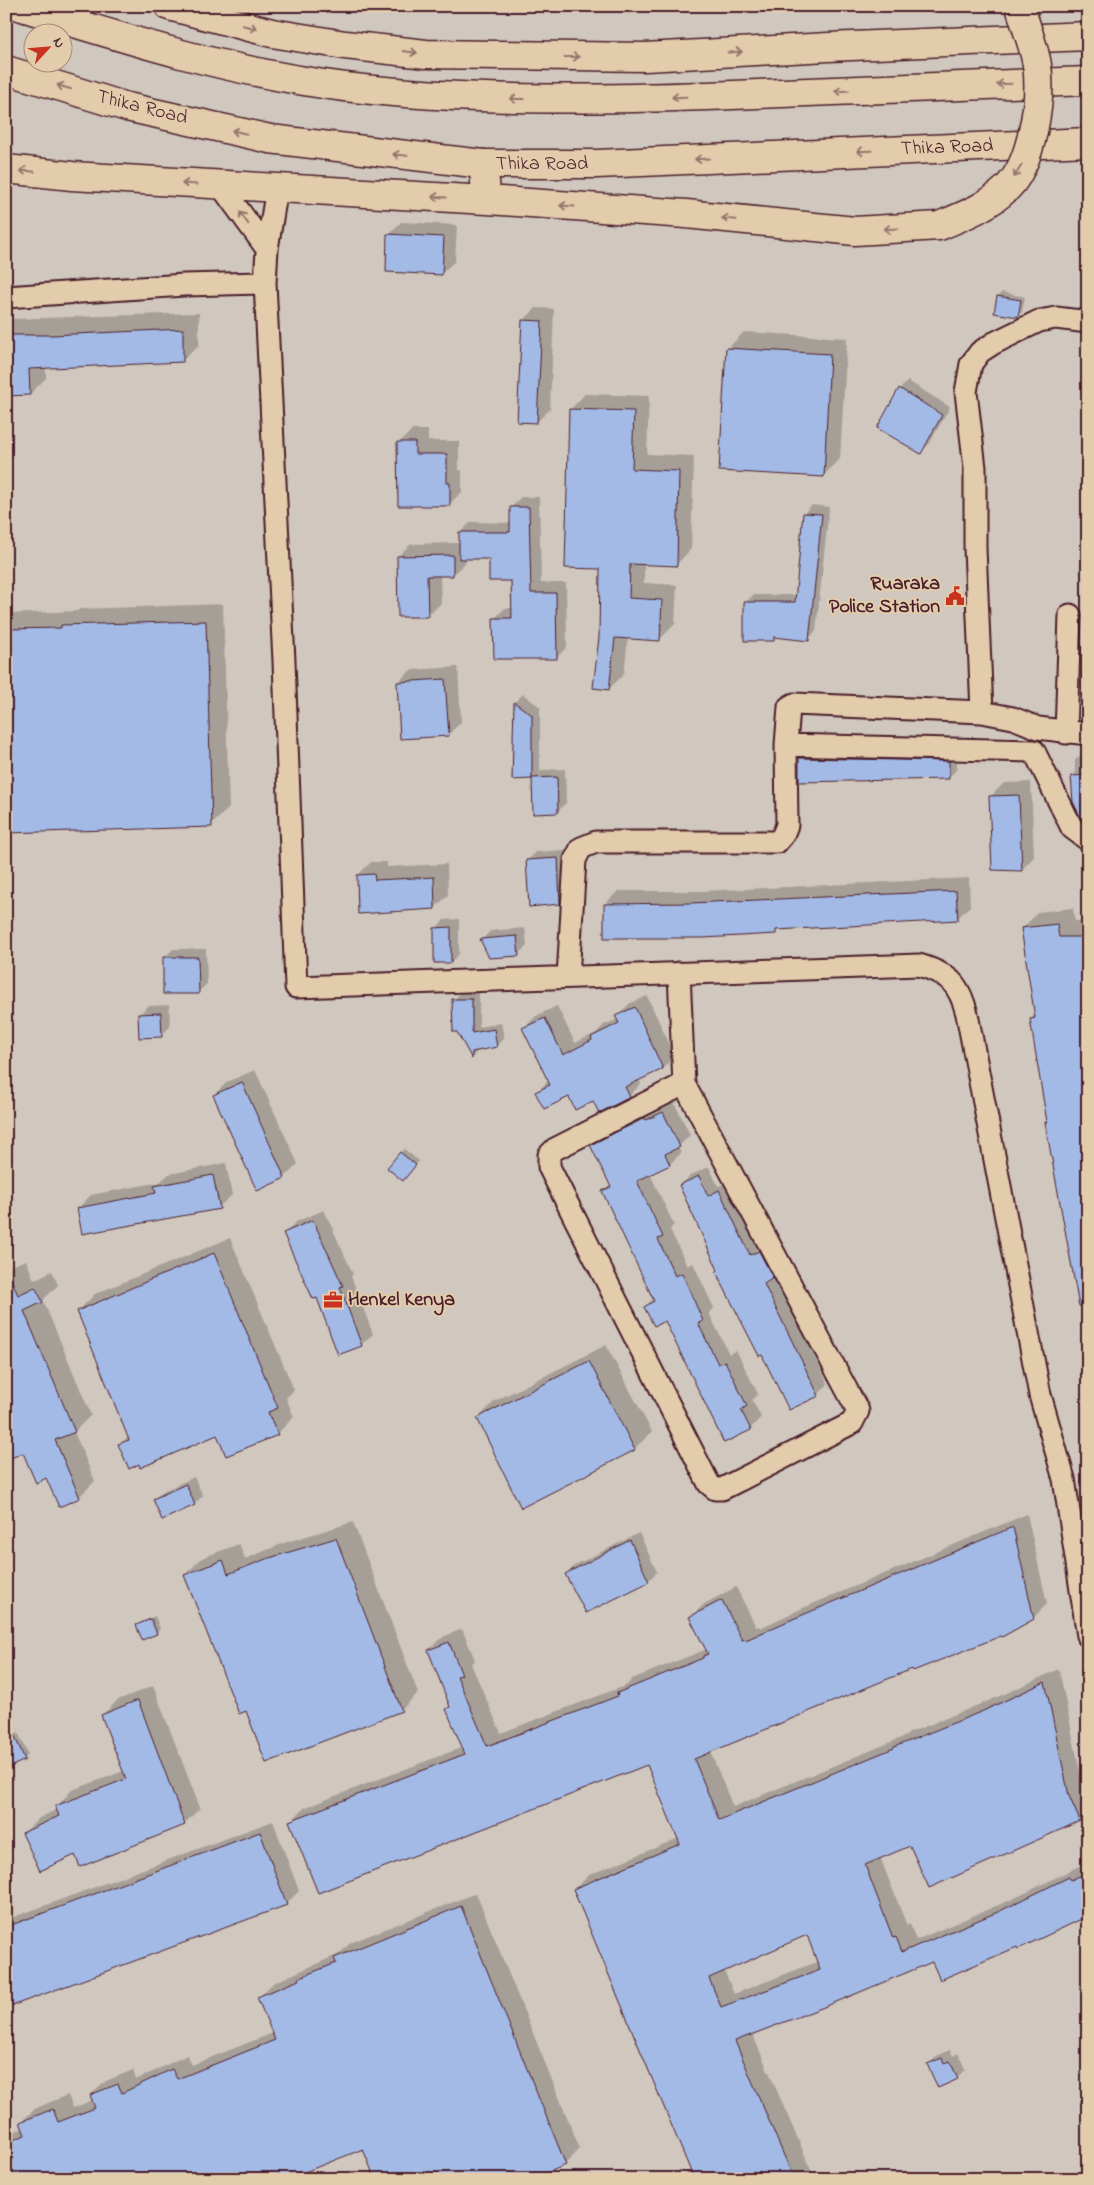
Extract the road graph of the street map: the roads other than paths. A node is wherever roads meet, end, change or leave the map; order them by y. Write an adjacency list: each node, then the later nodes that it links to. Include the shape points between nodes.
1 (18, 6): 6 (main road, one-way to 1, via 620,99 510,99 418,93 345,87 268,75 159,48)
2 (168, 6): 4 (main road, one-way to 4, via 272,32 426,54 646,57)
3 (1020, 6): 12 (main road, one-way to 12, bridge, via 1037,66 1037,113 1027,157 1007,188 974,212 939,226 855,231 686,214)
4 (1088, 36)
5 (6, 70): 8 (main road, Thika Road, one-way to 5, via 270,139 127,107)
6 (1088, 81)
7 (1088, 142): 8 (main road, Thika Road, one-way to 8, via 596,164)
8 (483, 164): 12 (main road)
9 (6, 169): 10 (main road, one-way to 9)
10 (221, 186): 11 (main road); 13 (street, one-way to 10)
11 (277, 188): 12 (main road, one-way to 11); 13 (street)
12 (487, 200)
13 (267, 249): 14 (street)
14 (265, 283): 15 (street); 26 (street, via 296,987)
15 (6, 297)
16 (1088, 322): 18 (street, via 1056,318 1038,322 994,343 980,352 971,364 966,392 975,468)
17 (1070, 615): 20 (street)
18 (982, 712): 19 (street, via 1013,718); 22 (street, via 794,704 789,707)
19 (1038, 728): 20 (street); 23 (street)
20 (1066, 733): 21 (street)
21 (1088, 734)
22 (786, 745): 23 (street); 26 (street, via 786,824 777,842 596,842 581,848 575,860)
23 (1034, 751): 24 (street, via 1072,828)
24 (1088, 840)
25 (679, 973): 26 (street); 27 (street); 28 (street, via 919,964 939,970 962,995 1040,1395 1064,1479)
26 (568, 978)
27 (684, 1084): 27 (street, via 858,1411 852,1424 722,1489 715,1489 709,1484 549,1166 549,1155 555,1148)
28 (1088, 1636)

